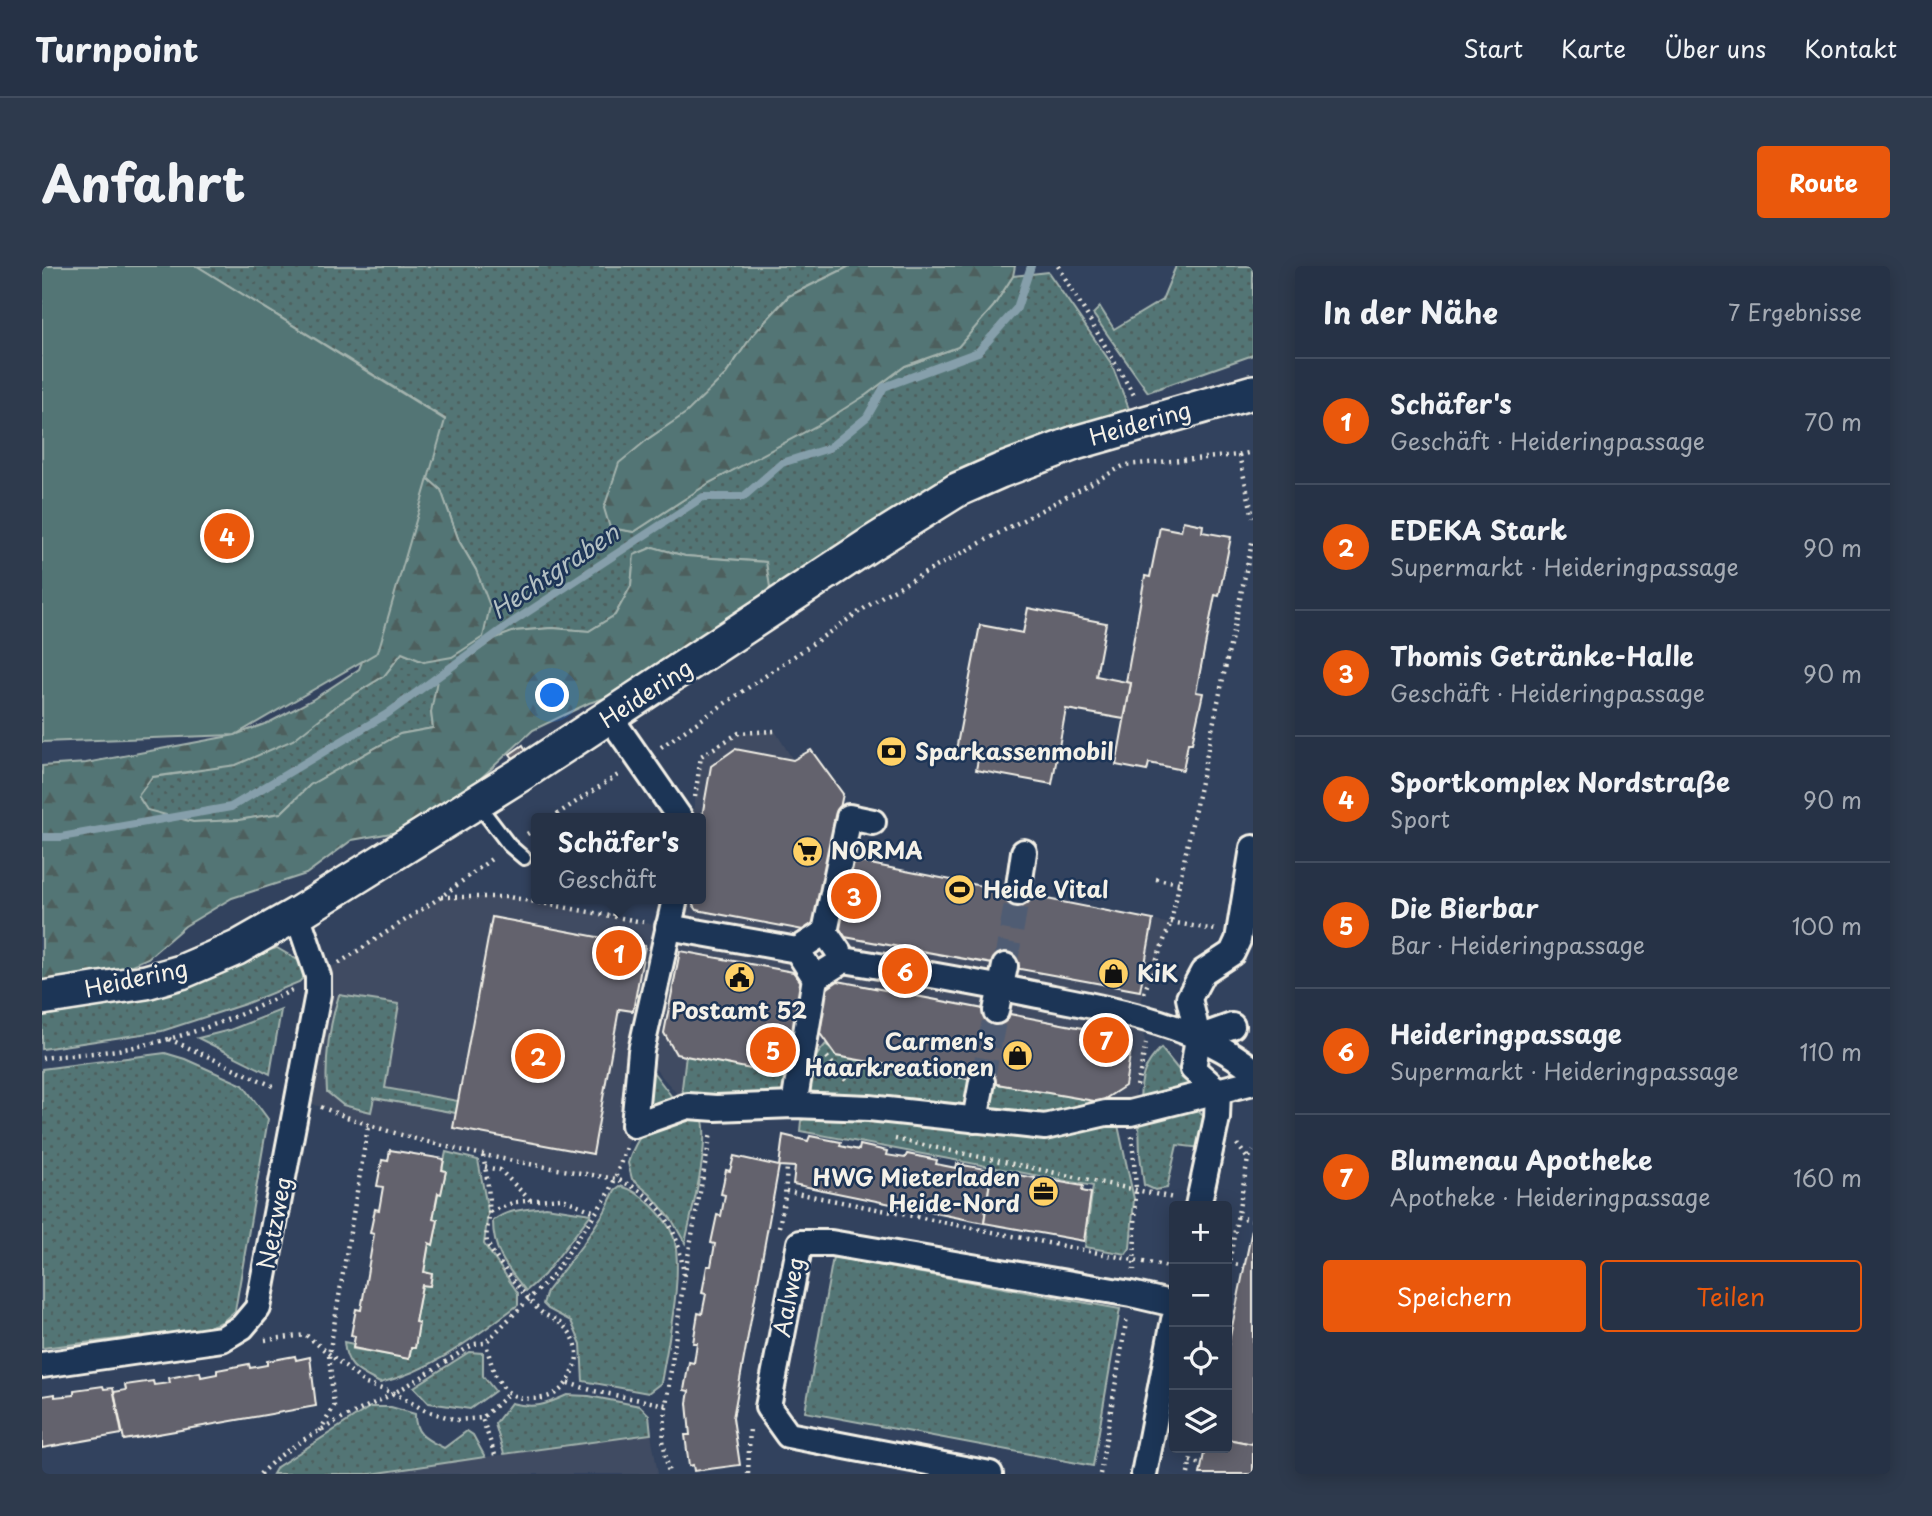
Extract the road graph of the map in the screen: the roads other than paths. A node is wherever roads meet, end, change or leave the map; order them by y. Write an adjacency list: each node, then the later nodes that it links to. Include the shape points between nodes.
1 (1253, 392): 2 (street, Heidering, via 1047,453 957,490)
2 (610, 717): 3 (street, Heidering); 4 (street, via 641,761)
3 (477, 802): 8 (lane); 11 (street, Heidering)
4 (687, 812)
5 (873, 822): 13 (street, via 849,817)
6 (1253, 848): 19 (street, via 1238,940 1232,953 1203,972 1189,998)
7 (1024, 852): 9 (street)
8 (524, 858)
9 (1018, 893)
10 (674, 904): 12 (street)
11 (297, 914): 17 (street, Heidering, via 237,948 181,972); 29 (street, Netzweg, via 318,976 318,994 258,1308 242,1327 222,1339)
12 (668, 927): 14 (street); 24 (street, via 641,1051 634,1125 687,1106)
13 (825, 932): 14 (street); 15 (street)
14 (797, 950): 16 (street)
15 (844, 960): 16 (street); 19 (street, via 1136,1014)
16 (815, 978): 24 (street)
17 (42, 998)
18 (1232, 1026): 19 (street)
19 (1198, 1038): 20 (street); 23 (street, via 1193,1069)
20 (1253, 1070)
21 (982, 1082): 25 (street)
22 (1253, 1082): 23 (street)
23 (1218, 1091): 25 (street, via 1130,1113 1105,1113 1045,1127); 26 (street)
24 (793, 1105): 25 (street)
25 (975, 1120)
26 (1200, 1201)
27 (1169, 1303): 30 (street, Aalweg, via 831,1242 800,1243 768,1407 788,1435)
28 (1173, 1327): 31 (street)
29 (42, 1365)
30 (989, 1474)
31 (1144, 1474)

